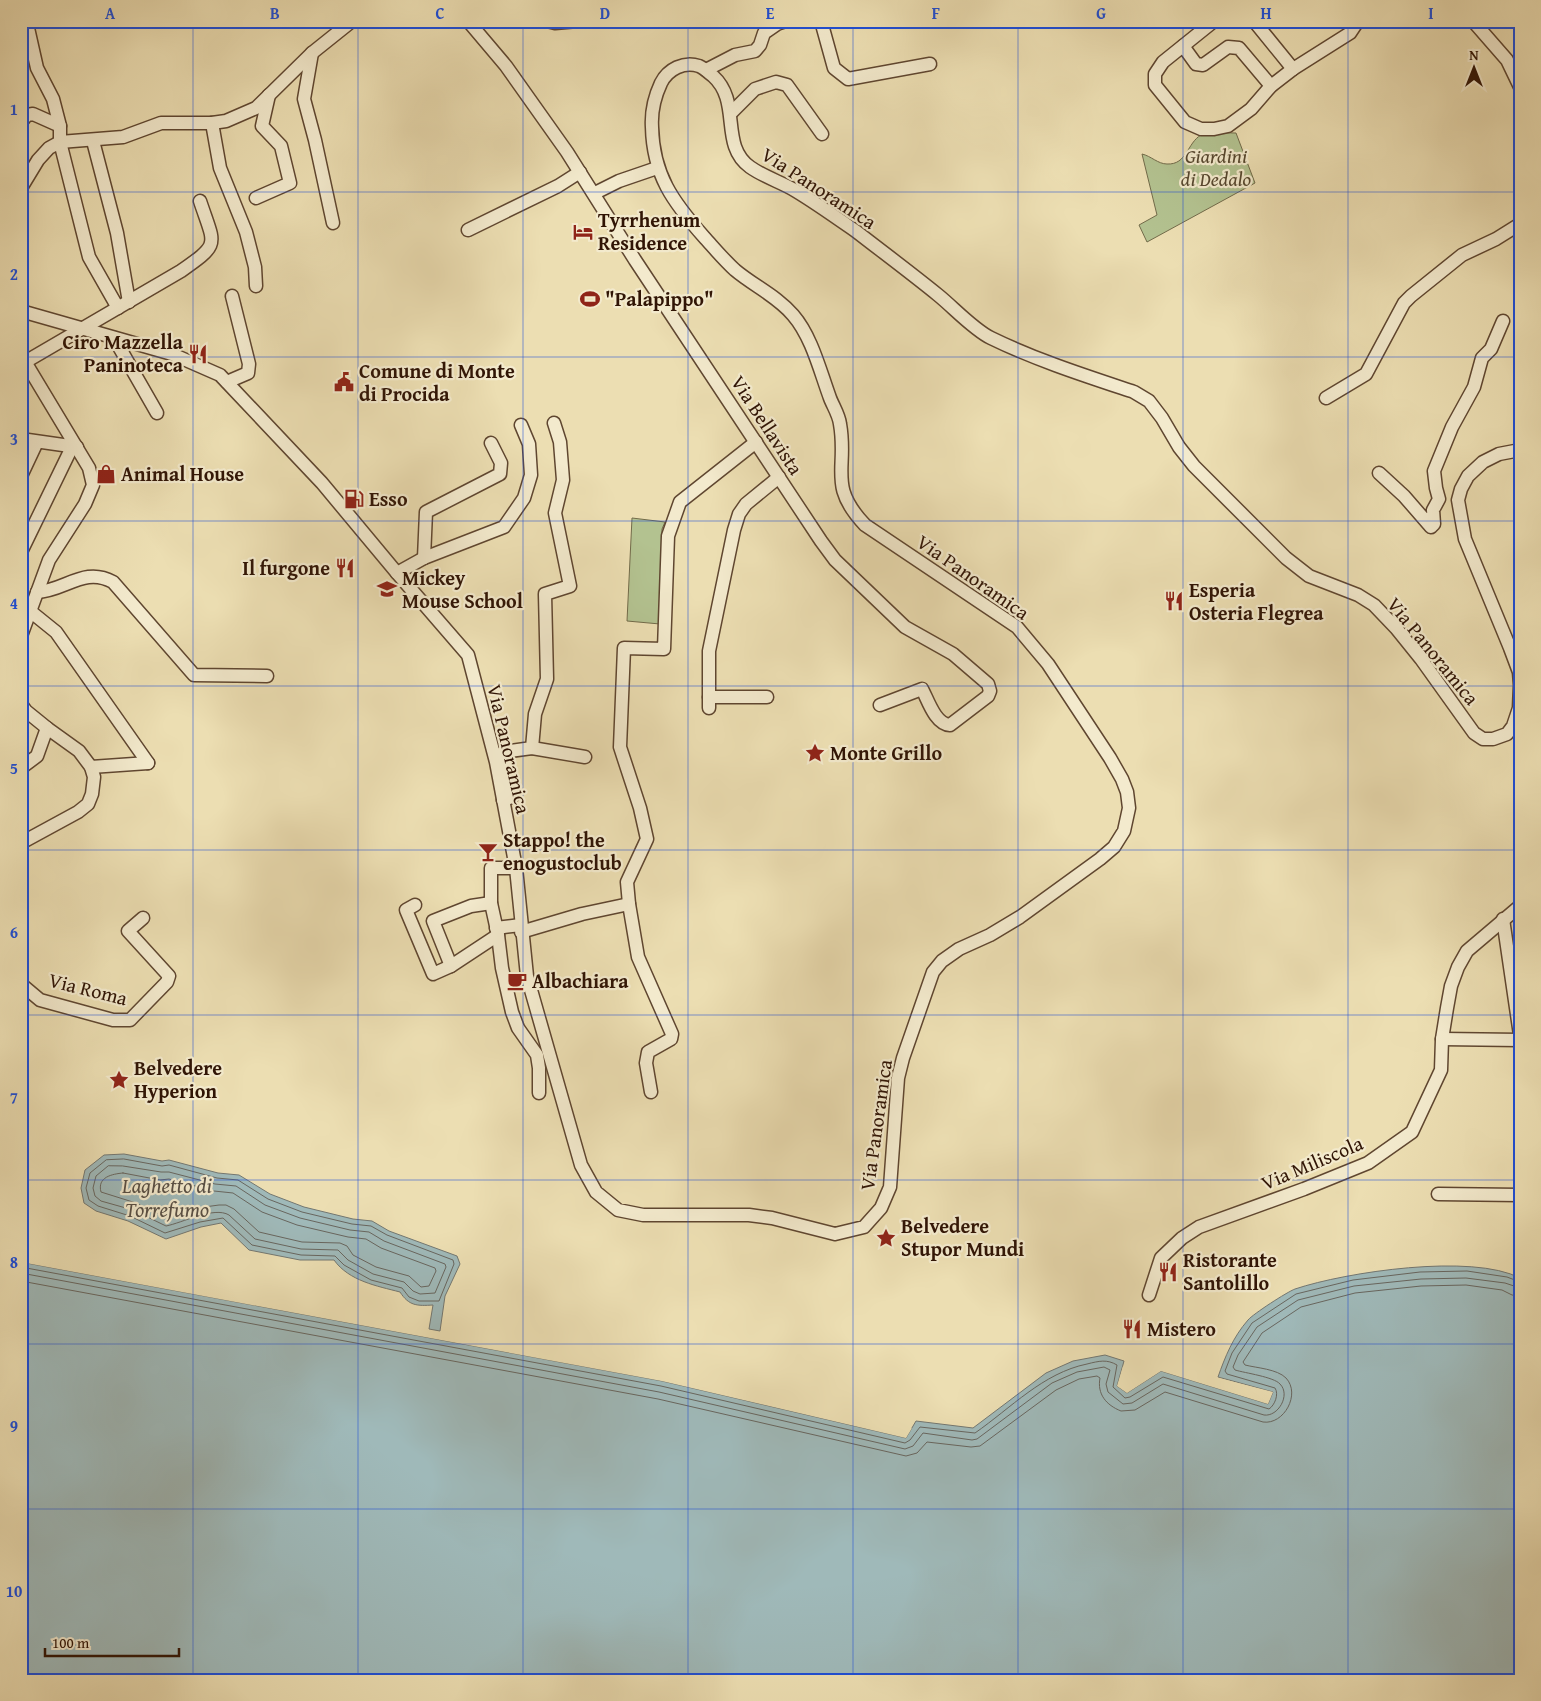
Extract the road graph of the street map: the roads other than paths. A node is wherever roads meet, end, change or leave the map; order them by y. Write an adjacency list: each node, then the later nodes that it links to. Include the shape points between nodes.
1 (24, 21): 23 (street, via 36,68 53,99)
2 (352, 21): 13 (street)
3 (468, 21): 28 (street, Via Bellavista, via 506,66)
4 (548, 21): 5 (street)
5 (578, 21)
6 (786, 21): 16 (street, via 764,33 755,52 736,55)
7 (822, 21): 14 (street, via 834,68 848,79)
8 (1214, 21): 12 (street)
9 (1254, 21): 15 (street)
10 (1358, 21): 15 (street, via 1350,33)
11 (1474, 21): 18 (street, via 1507,60)
12 (1182, 46): 17 (street, via 1196,64 1203,65 1228,47 1239,48); 17 (street, via 1162,62 1155,74 1156,85 1191,126 1214,129 1228,126 1251,109)
13 (312, 53): 19 (street); 33 (street, via 304,99)
14 (930, 64)
15 (1293, 69): 17 (street)
16 (706, 70): 20 (street, Via Panoramica, via 720,82); 27 (street, Via Panoramica, via 685,65 663,78 652,114 652,143)
17 (1271, 86)
18 (1520, 87)
19 (269, 95): 22 (street, via 256,108 226,121); 31 (street, via 262,126 281,146 290,183)
20 (731, 113): 24 (street, via 755,90 776,82 788,85); 59 (street, Via Panoramica, via 734,147 750,167 796,190 854,230 987,336 1134,392 1149,401 1187,458 1286,558 1309,576 1358,595 1374,605 1396,628 1474,733 1484,739 1493,739 1507,734 1513,726 1518,708 1518,672 1465,539)
21 (21, 122): 23 (street, via 33,114)
22 (212, 123): 25 (street, via 161,123 123,137); 36 (street, via 220,168 246,232)
23 (60, 126): 26 (street)
24 (822, 134)
25 (93, 140): 26 (street); 38 (street, via 116,234)
26 (60, 142): 29 (street, via 38,160); 38 (street, via 89,257)
27 (657, 168): 30 (street); 84 (street, Via Panoramica, via 677,204 726,262 779,300 805,333 840,421 840,479 854,513 865,525 1017,627 1048,664 1110,758 1127,792 1129,808 1124,830 1114,847 1100,859 1020,917 959,949 933,972 898,1078 890,1187 881,1208 864,1227 835,1234 749,1215 643,1215 618,1210 596,1192 581,1165 527,976)
28 (580, 172): 30 (street, Via Bellavista); 35 (street)
29 (21, 188)
30 (595, 193): 51 (street, Via Bellavista, via 635,260)
31 (256, 198)
32 (200, 201): 38 (street, via 212,237 211,247 181,272)
33 (333, 223)
34 (1520, 224): 45 (street, via 1462,255 1411,296 1404,303 1366,374)
35 (468, 230)
36 (256, 286)
37 (232, 296): 44 (street, via 249,364 248,373)
38 (123, 305): 41 (street)
39 (21, 311): 41 (street, Via Panoramica)
40 (1503, 321): 58 (street, via 1491,349 1482,358 1474,387 1452,427 1434,471)
41 (83, 329): 42 (street, Via Panoramica); 43 (street)
42 (114, 338): 44 (street, Via Panoramica, via 172,354 220,375); 46 (street)
43 (23, 359): 53 (street)
44 (227, 382): 62 (street, Via Panoramica, via 322,483)
45 (1326, 398)
46 (158, 413)
47 (554, 423): 71 (street, via 560,442 563,480 554,513 570,586 545,594 547,680 535,714)
48 (521, 425): 61 (street, via 529,444 531,475 524,498 504,527)
49 (21, 439): 50 (street)
50 (37, 442): 53 (street); 56 (street)
51 (756, 442): 57 (street, Via Bellavista); 79 (street, via 680,502 668,536 664,649 624,648 620,747 647,839 627,882)
52 (491, 443): 61 (street, via 501,463 500,474 426,512)
53 (74, 447): 60 (street); 63 (street, via 89,468 93,485 85,504 49,560)
54 (1520, 450): 59 (street, via 1499,454 1483,462 1468,476)
55 (1379, 473): 58 (street, via 1431,527 1434,524 1433,510)
56 (21, 476)
57 (780, 478): 67 (street, via 746,504 739,514 709,651 709,702); 69 (street, Via Bellavista, via 835,560 905,627 953,654 988,684 990,691 988,696 950,725 937,717 922,688)
58 (1439, 498): 59 (street)
59 (1458, 500)
60 (21, 552)
61 (424, 558): 62 (street)
62 (397, 573): 75 (street, Via Panoramica, via 468,655)
63 (37, 592): 64 (street); 66 (street, via 46,592 83,578 105,578 113,582 194,675)
64 (30, 611): 65 (street); 73 (street, via 56,632 148,763)
65 (22, 630)
66 (267, 676)
67 (767, 697)
68 (21, 704): 70 (street)
69 (880, 705)
70 (47, 728): 73 (street, via 79,750); 74 (street, via 37,756)
71 (532, 748): 72 (street); 75 (street, via 503,752 512,798)
72 (585, 757)
73 (92, 767): 76 (street, via 94,777 88,804)
74 (21, 768)
75 (503, 800): 77 (street, Via Panoramica)
76 (21, 843)
77 (516, 868): 78 (street, via 492,868); 84 (street, Via Panoramica)
78 (491, 903): 85 (street); 86 (street, via 471,906 433,921)
79 (629, 904): 84 (street); 91 (street, via 638,957 672,1034 671,1039 648,1052)
80 (416, 905): 86 (street, via 406,910 433,974)
81 (1520, 906): 83 (street, Via Miliscola)
82 (143, 918): 87 (street, Via Roma, via 128,931 169,976 130,1020 113,1020 40,1000)
83 (1503, 919): 88 (street); 89 (street, Via Miliscola, via 1467,951 1458,967 1451,986)
84 (521, 928): 85 (street)
85 (497, 932): 86 (street); 92 (street, via 512,1012 518,1028 537,1055)
86 (451, 966)
87 (21, 984)
88 (1520, 1035)
89 (1442, 1039): 90 (street); 95 (street, Via Miliscola, via 1441,1070 1412,1132 1368,1163 1199,1228 1182,1238 1161,1258)
90 (1520, 1040)
91 (650, 1092)
92 (539, 1093)
93 (1438, 1194): 94 (street)
94 (1520, 1195)
95 (1149, 1294)

